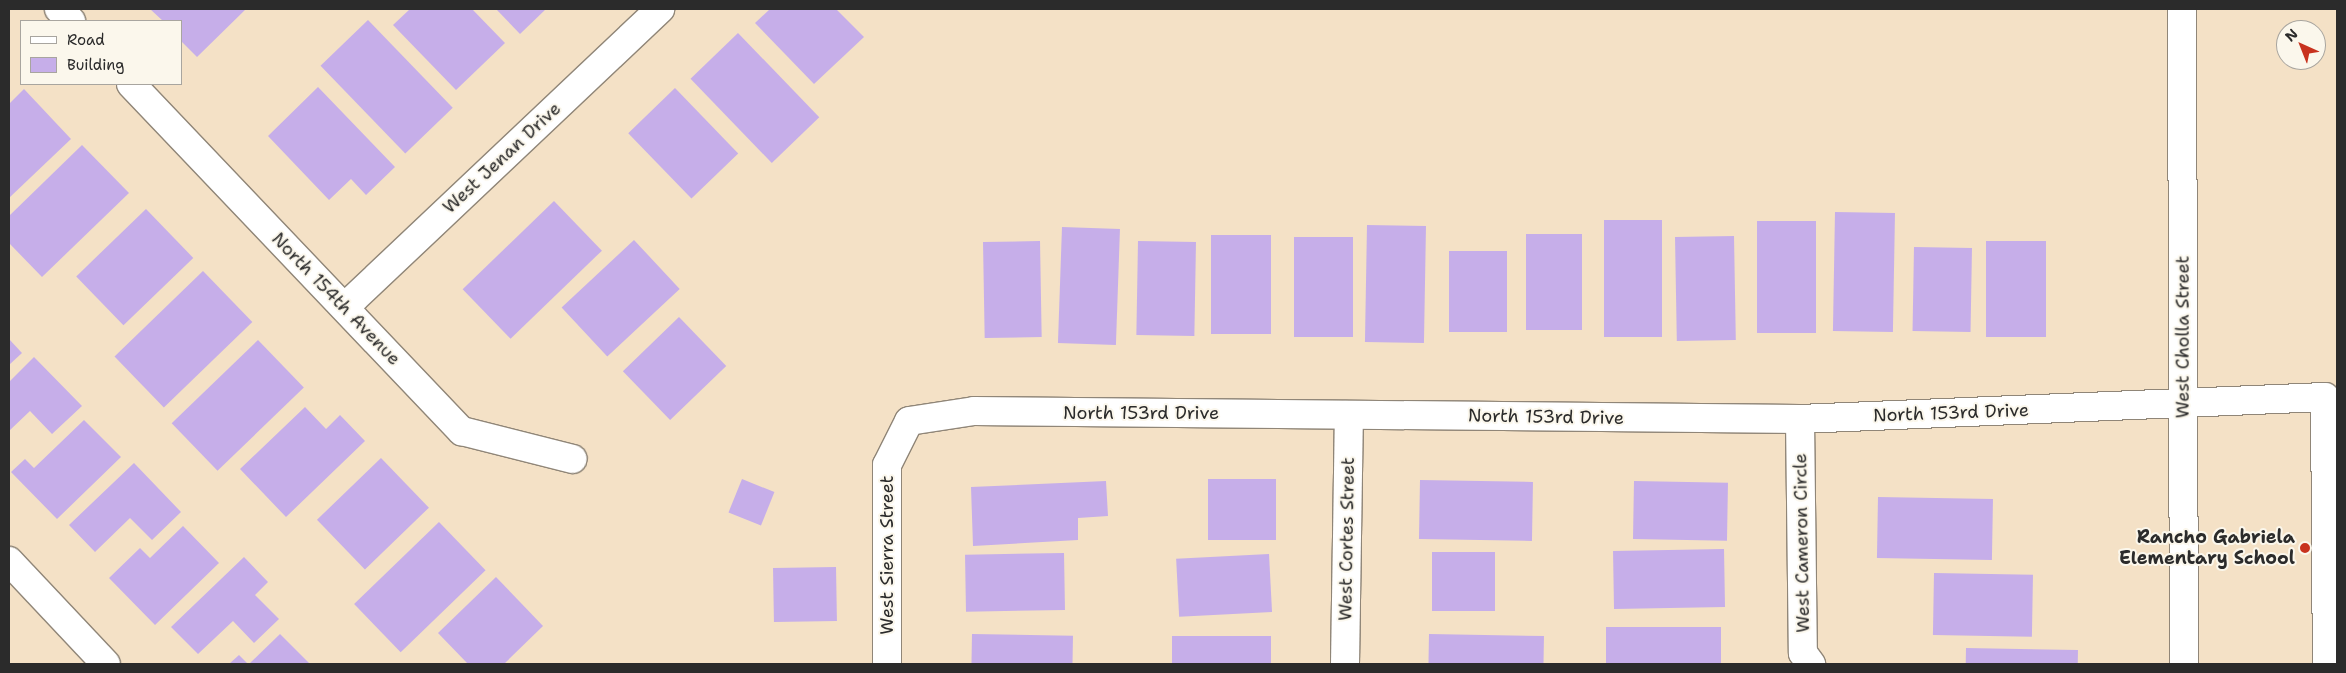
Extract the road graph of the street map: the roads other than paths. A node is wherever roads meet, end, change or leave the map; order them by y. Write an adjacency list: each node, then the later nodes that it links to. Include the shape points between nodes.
1 (59, 9): 4 (street)
2 (660, 9): 6 (street, West Jenan Drive)
3 (2182, 9): 8 (street, West Cholla Street)
4 (70, 20)
5 (132, 85): 6 (street, North 154th Avenue)
6 (345, 306): 12 (street, North 154th Avenue, via 462,431)
7 (2331, 398): 8 (street, North 153rd Drive); 19 (street)
8 (2183, 404): 10 (street, North 153rd Drive); 18 (street, West Cholla Street)
9 (1349, 414): 10 (street, North 153rd Drive); 11 (street, North 153rd Drive, via 974,411); 16 (street, West Cortes Street)
10 (1800, 419): 17 (street, West Cameron Circle, via 1803,653)
11 (909, 421): 15 (street, West Sierra Street, via 887,465)
12 (573, 459)
13 (14, 576): 14 (street)
14 (106, 664)
15 (887, 664)
16 (1345, 664)
17 (1811, 664)
18 (2184, 664)
19 (2327, 664)

